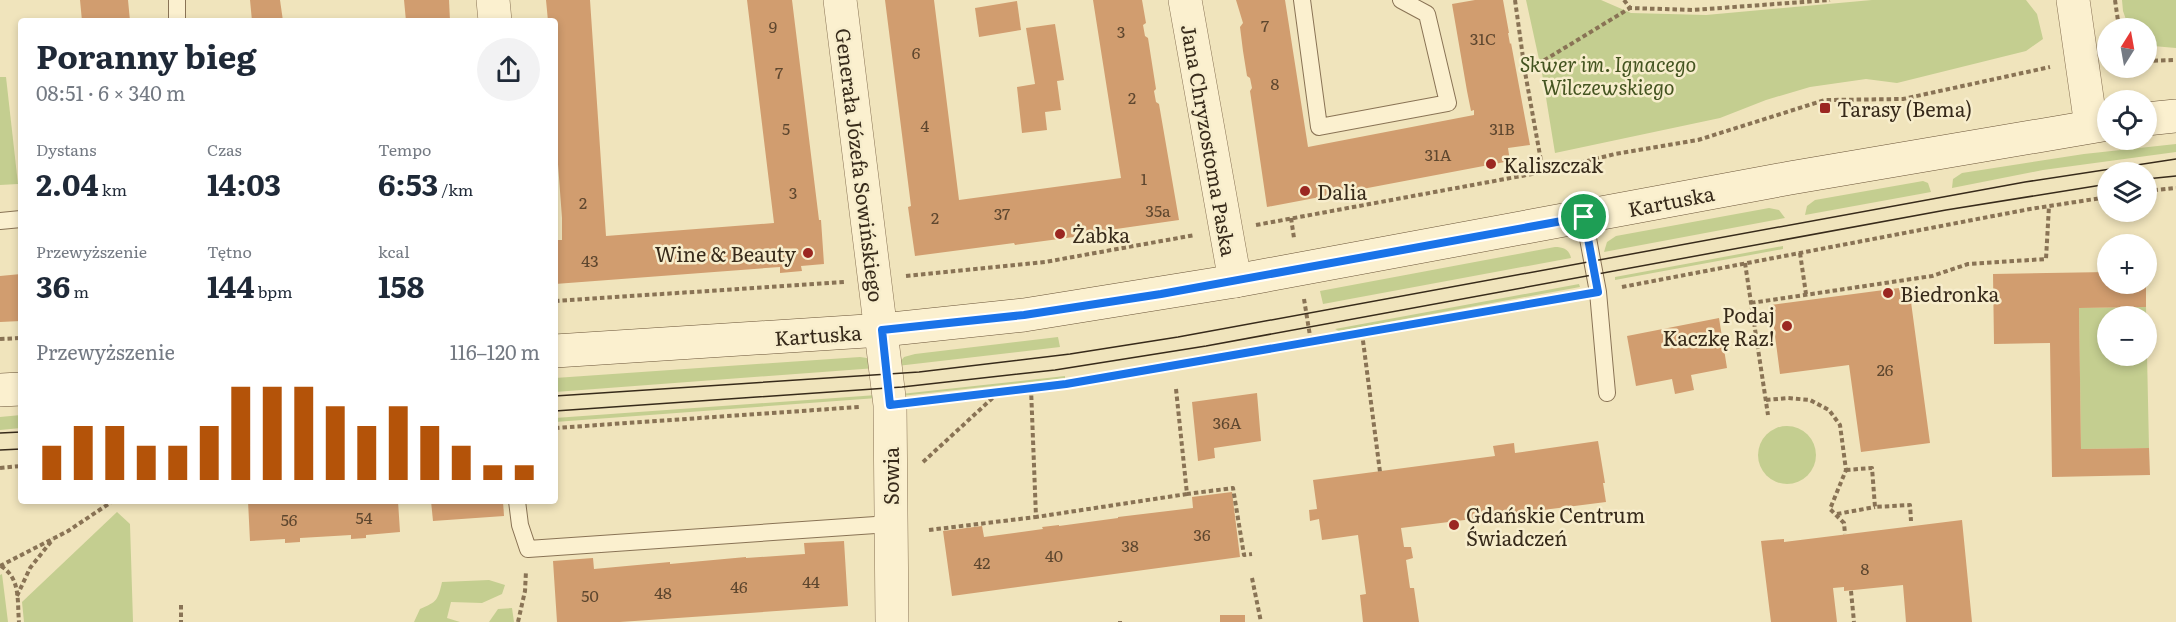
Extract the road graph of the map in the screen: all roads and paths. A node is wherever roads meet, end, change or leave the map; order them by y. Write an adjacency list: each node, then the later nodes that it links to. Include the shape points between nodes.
1 (177, 0): 13 (lane)
2 (493, 0): 14 (main road)
3 (840, 0): 39 (main road, Generała Józefa Sowińskiego)
4 (1185, 0): 35 (main road, Jana Chryzostoma Paska)
5 (1302, 0): 6 (lane, via 1319,127 1448,103 1427,14)
6 (1401, 0)
7 (1515, 0): 19 (path)
8 (1623, 0): 12 (path)
9 (1830, 0): 12 (path, via 1693,10)
10 (2073, 0): 20 (main road)
11 (2115, 0): 15 (path)
12 (1630, 8): 19 (path)
13 (177, 18)
14 (495, 18)
15 (2118, 18)
16 (2176, 60): 17 (path)
17 (2157, 61)
18 (2048, 68): 24 (path, via 1903,99 1825,100 1698,140 1615,154)
19 (1525, 72): 24 (path)
20 (2097, 115)
21 (2176, 116): 22 (main road)
22 (2157, 118)
23 (2097, 125): 29 (main road, Kartuska)
24 (1543, 172): 32 (path)
25 (2176, 188): 26 (path)
26 (2157, 190)
27 (2097, 199): 28 (path)
28 (2049, 206): 33 (path); 37 (path, via 2046,259 1968,264 1932,276)
29 (1584, 217): 35 (main road, Kartuska); 36 (lane)
30 (18, 219): 31 (lane)
31 (0, 221)
32 (1244, 227)
33 (1800, 253): 34 (path); 37 (path)
34 (1745, 263): 36 (path); 38 (path)
35 (1235, 281): 39 (main road, Kartuska, via 1024,315)
36 (1598, 292): 40 (path); 49 (lane)
37 (1806, 294): 38 (path)
38 (1751, 303): 50 (path)
39 (882, 330): 43 (main road, Kartuska); 51 (main road, Sowia)
40 (1362, 333): 44 (path); 58 (path)
41 (18, 338): 42 (path)
42 (0, 339)
43 (558, 351)
44 (1030, 388): 48 (path); 64 (path)
45 (18, 389): 47 (main road)
46 (1176, 389): 59 (path)
47 (0, 390)
48 (999, 392): 51 (path); 54 (path)
49 (1607, 393)
50 (1766, 400): 52 (path); 57 (path, via 1810,400 1828,410 1840,425)
51 (890, 405): 53 (path); 66 (main road, Sowia)
52 (1768, 416)
53 (558, 428)
54 (923, 462)
55 (18, 466): 56 (path)
56 (0, 468)
57 (1846, 470): 62 (path, via 1872,468); 63 (path, via 1830,509)
58 (1380, 472)
59 (1187, 494): 64 (path); 71 (path, via 1233,488 1244,555)
60 (108, 504): 69 (path)
61 (517, 504): 70 (lane)
62 (1875, 507): 63 (path); 65 (path, via 1910,505)
63 (1836, 514): 68 (path, via 1844,523)
64 (1036, 517): 67 (path)
65 (1911, 521)
66 (890, 524): 70 (lane); 80 (main road, Sowia)
67 (929, 530)
68 (1845, 534)
69 (55, 537): 72 (path); 75 (path, via 30,568)
70 (528, 549): 79 (path)
71 (1252, 554)
72 (1, 566): 75 (path, via 11,573)
73 (1252, 578): 81 (path)
74 (1851, 591): 82 (path)
75 (17, 596): 77 (path)
76 (181, 605): 78 (path)
77 (19, 622)
78 (181, 622)
79 (518, 622)
80 (892, 622)
81 (1261, 622)
82 (1854, 622)

